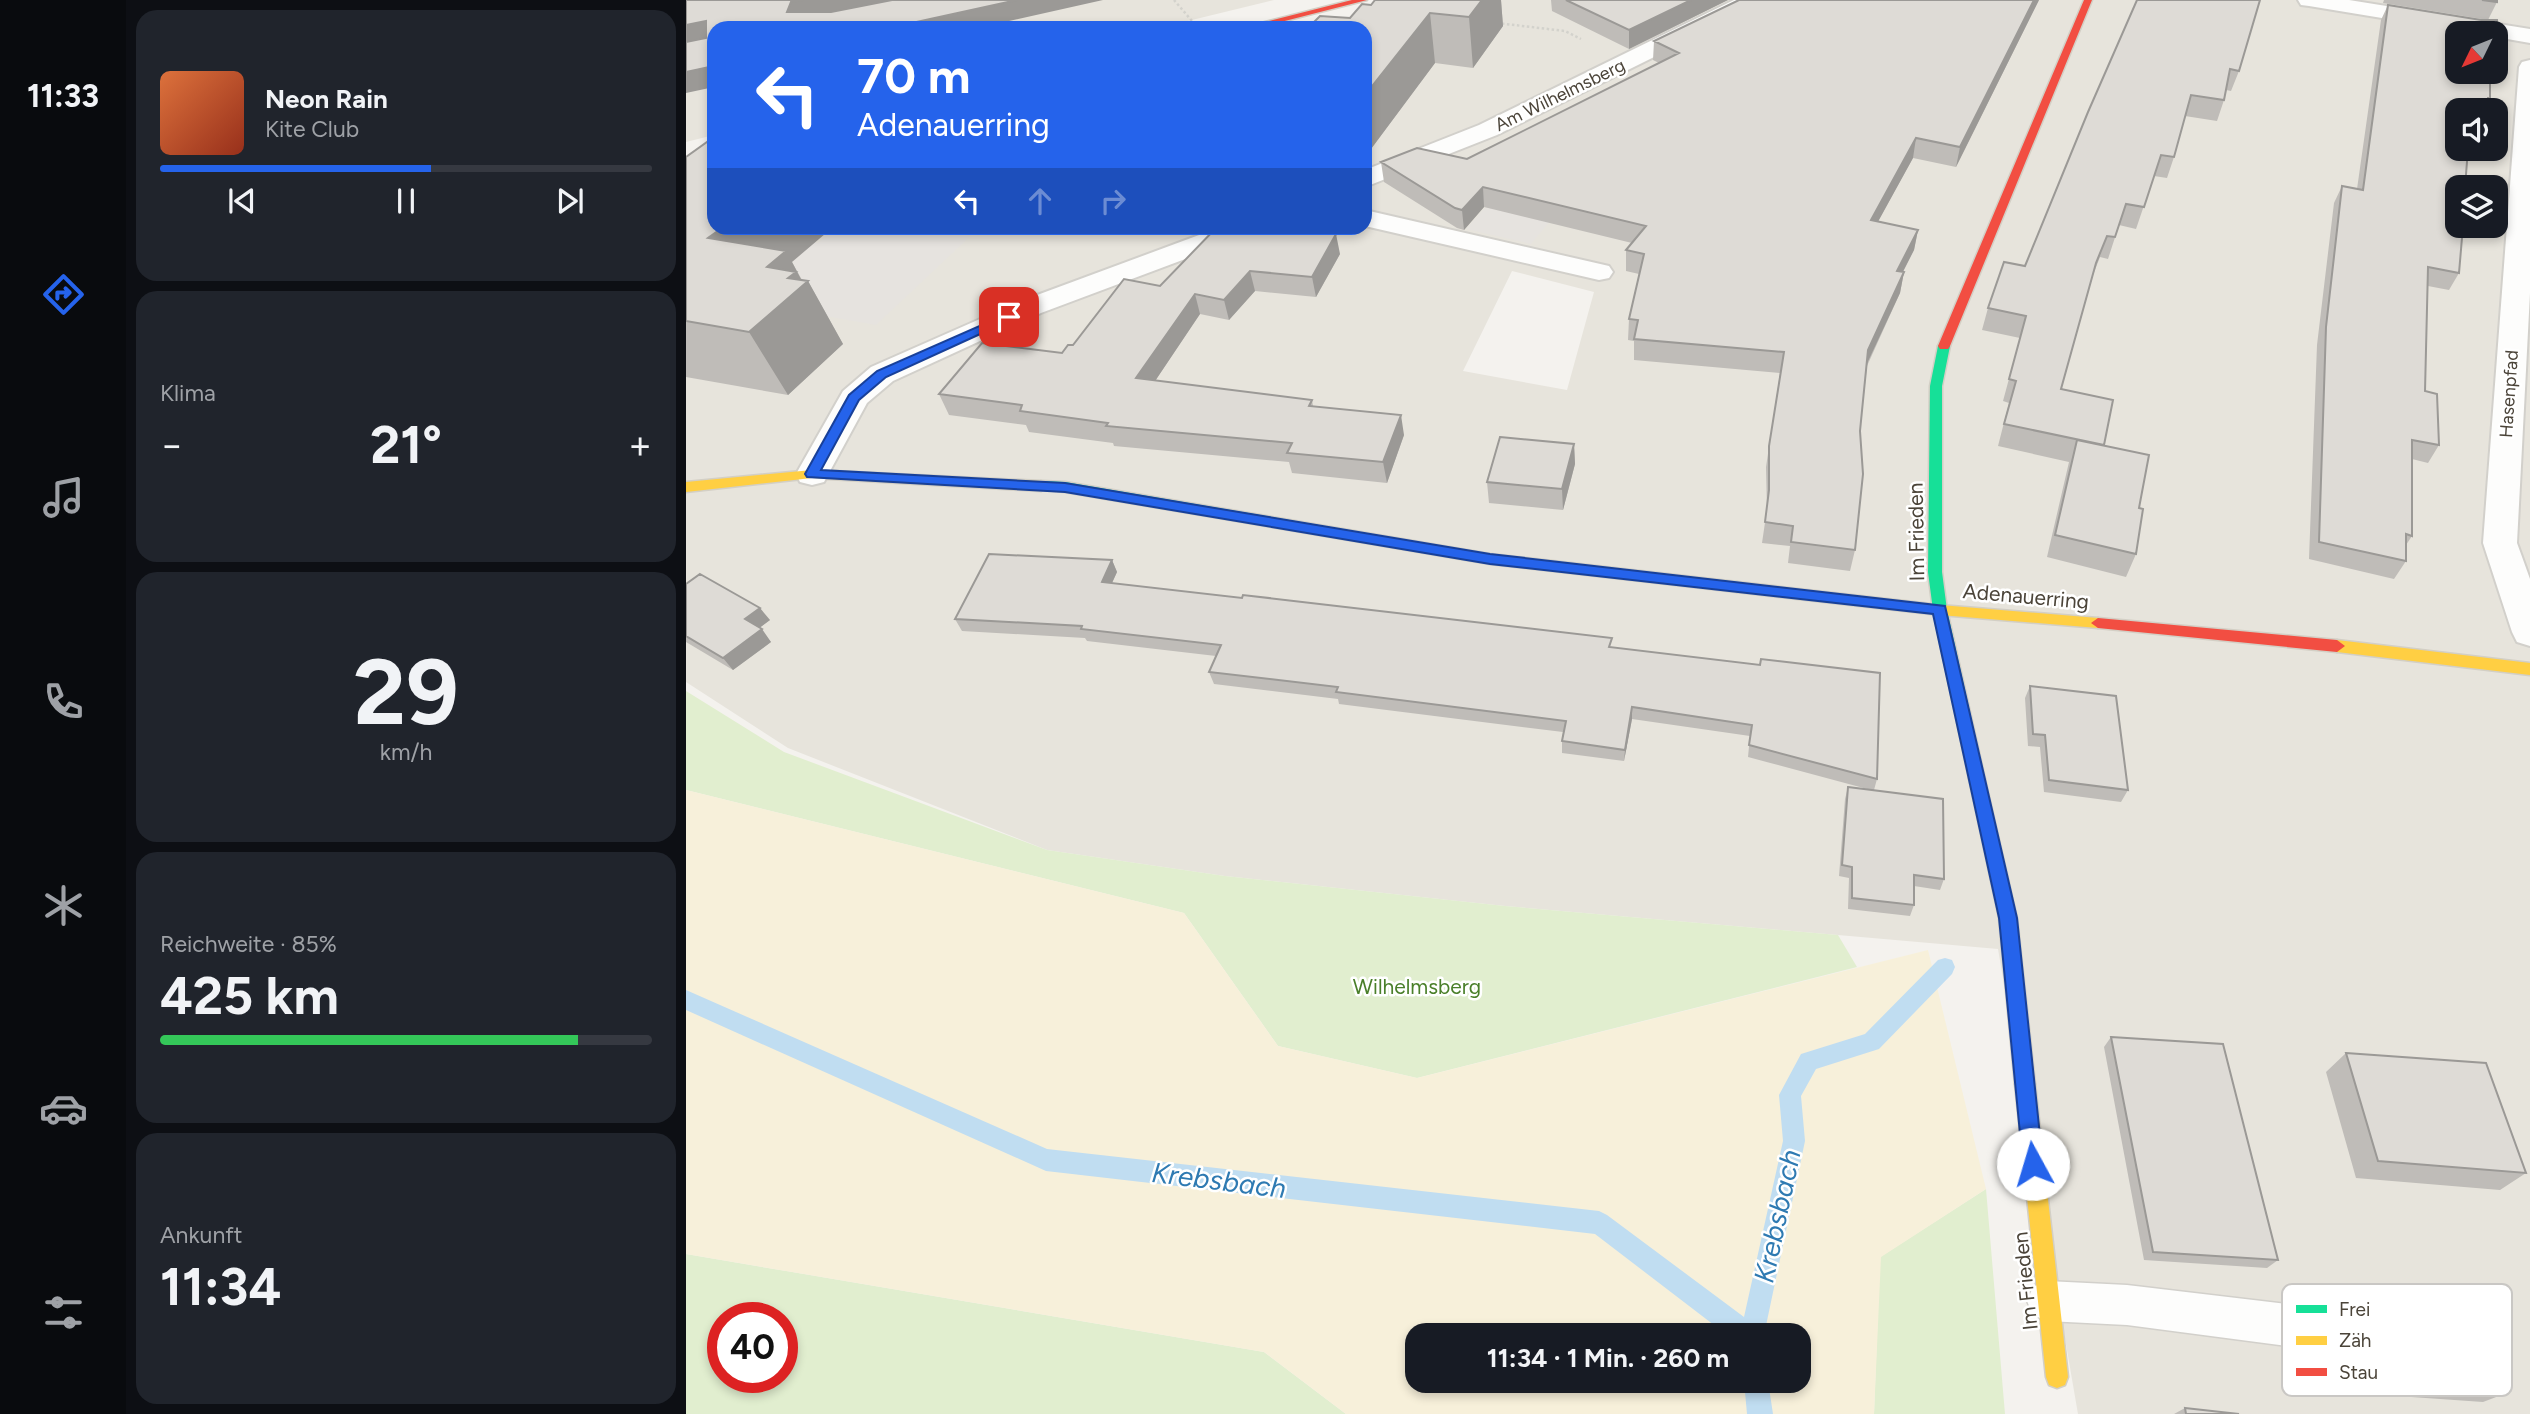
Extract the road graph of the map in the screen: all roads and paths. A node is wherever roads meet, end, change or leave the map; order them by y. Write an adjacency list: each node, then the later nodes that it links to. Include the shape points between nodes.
1 (1174, 0): 6 (path)
2 (1363, 0): 7 (street)
3 (1751, 0): 10 (street, Am Wilhelmsberg)
4 (2088, 0): 18 (street, Im Frieden, via 1944,344 1936,386 1935,572)
5 (2309, 0): 9 (street)
6 (1192, 21)
7 (1274, 21)
8 (1489, 22): 10 (path, via 1565,32)
9 (2530, 36)
10 (1629, 61): 12 (street, Am Wilhelmsberg, via 1488,130)
11 (2530, 67): 19 (street, Hasenpfad, via 2500,543)
12 (1372, 176)
13 (1372, 220): 15 (street)
14 (1223, 235): 16 (street, via 1031,307 882,374 854,398)
15 (1599, 272)
16 (812, 474): 17 (street, Adenauerring); 18 (street, Adenauerring, via 1065,487 1490,559)
17 (686, 487)
18 (1940, 610): 20 (street, Adenauerring, via 2239,635); 21 (street, Im Frieden, via 2008,918)
19 (2530, 632)
20 (2530, 669)
21 (2047, 1301): 22 (lane, via 2127,1305); 23 (street, Im Frieden)
22 (2282, 1324)
23 (2057, 1377)

